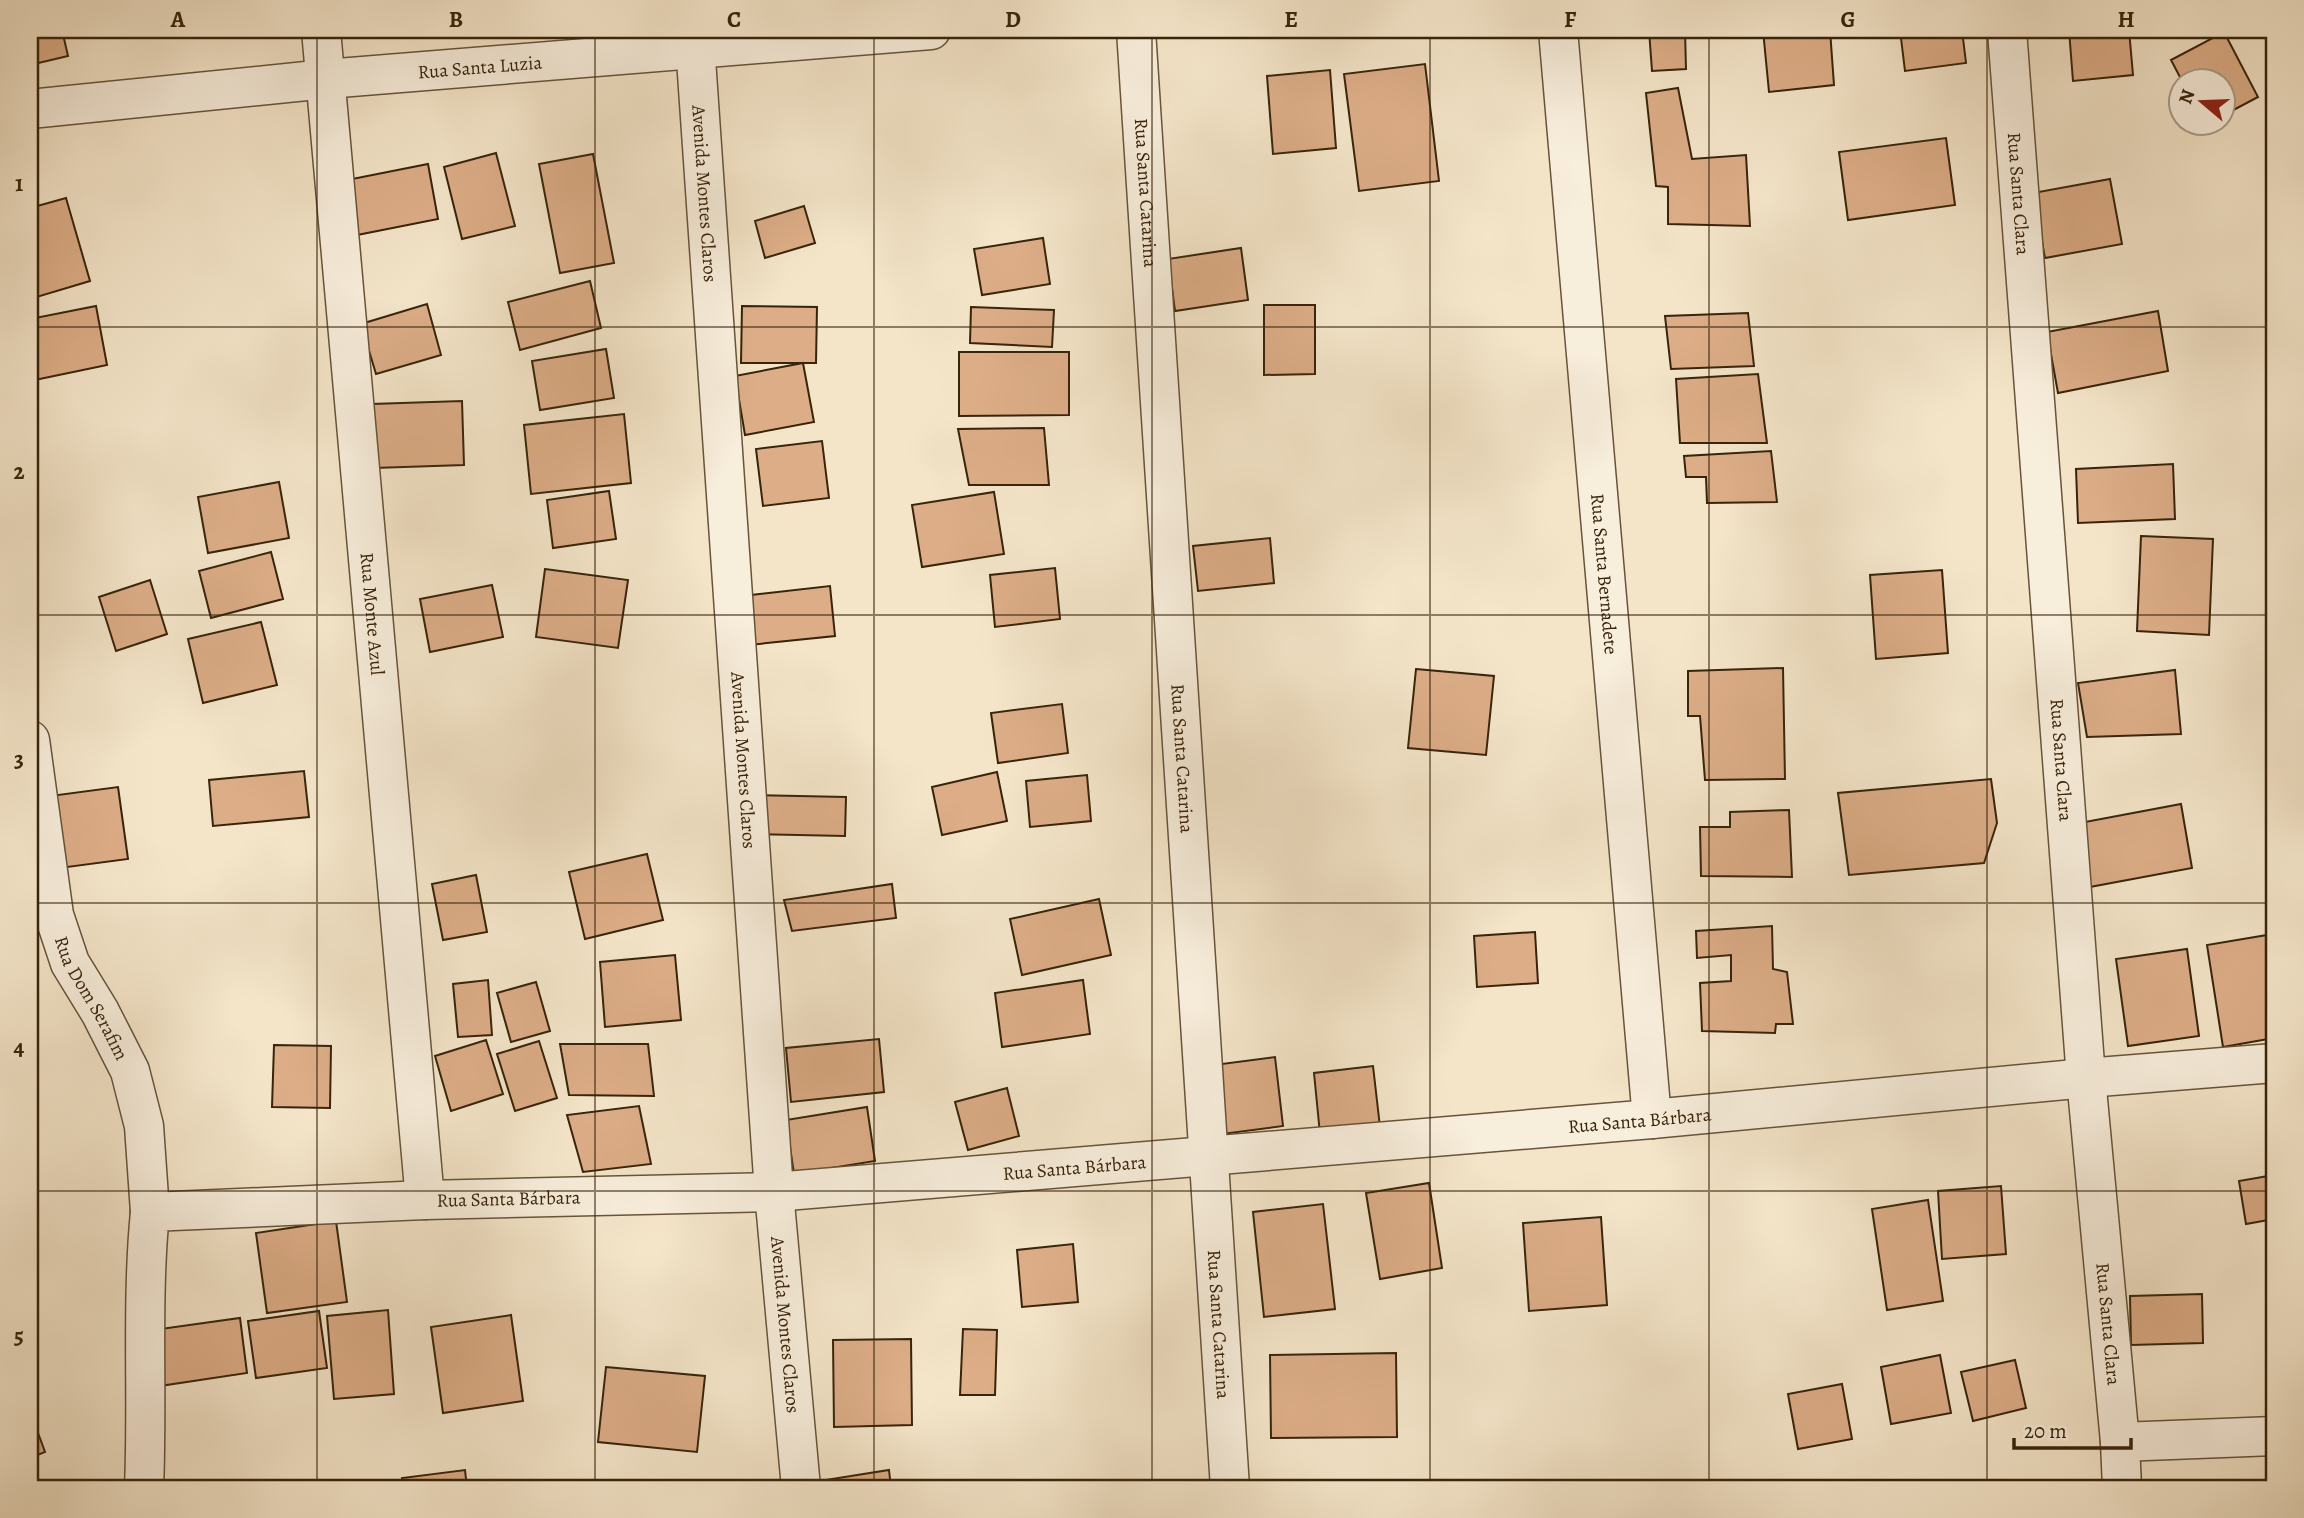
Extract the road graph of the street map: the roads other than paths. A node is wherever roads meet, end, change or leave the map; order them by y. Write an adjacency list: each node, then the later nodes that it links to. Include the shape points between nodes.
1 (321, 30): 7 (street, Rua Monte Azul)
2 (931, 30): 6 (street, Rua Santa Luzia)
3 (1136, 30): 13 (street, Rua Santa Catarina)
4 (1558, 30): 12 (street, Rua Santa Bernadete)
5 (2007, 30): 11 (street, Rua Santa Clara)
6 (695, 39): 7 (street, Rua Santa Luzia); 14 (street, Avenida Montes Claros)
7 (326, 79): 8 (street, Rua Santa Luzia); 15 (street, Rua Monte Azul)
8 (30, 108)
9 (30, 740): 16 (street, Rua Dom Serafim, via 54,915 70,962 130,1071 144,1126)
10 (2274, 1063): 11 (street, Rua Santa Bárbara)
11 (2086, 1077): 12 (street, Rua Santa Bárbara); 18 (street, Rua Santa Clara)
12 (1652, 1119): 13 (street, Rua Santa Bárbara)
13 (1207, 1154): 14 (street, Rua Santa Bárbara); 21 (street, Rua Santa Catarina)
14 (774, 1192): 15 (street, Rua Santa Bárbara); 20 (street, Avenida Montes Claros)
15 (425, 1200): 16 (street, Rua Santa Bárbara)
16 (150, 1212): 19 (street)
17 (2274, 1436): 18 (street)
18 (2120, 1442): 22 (street, Rua Santa Clara)
19 (144, 1488)
20 (801, 1488)
21 (1230, 1488)
22 (2122, 1488)

